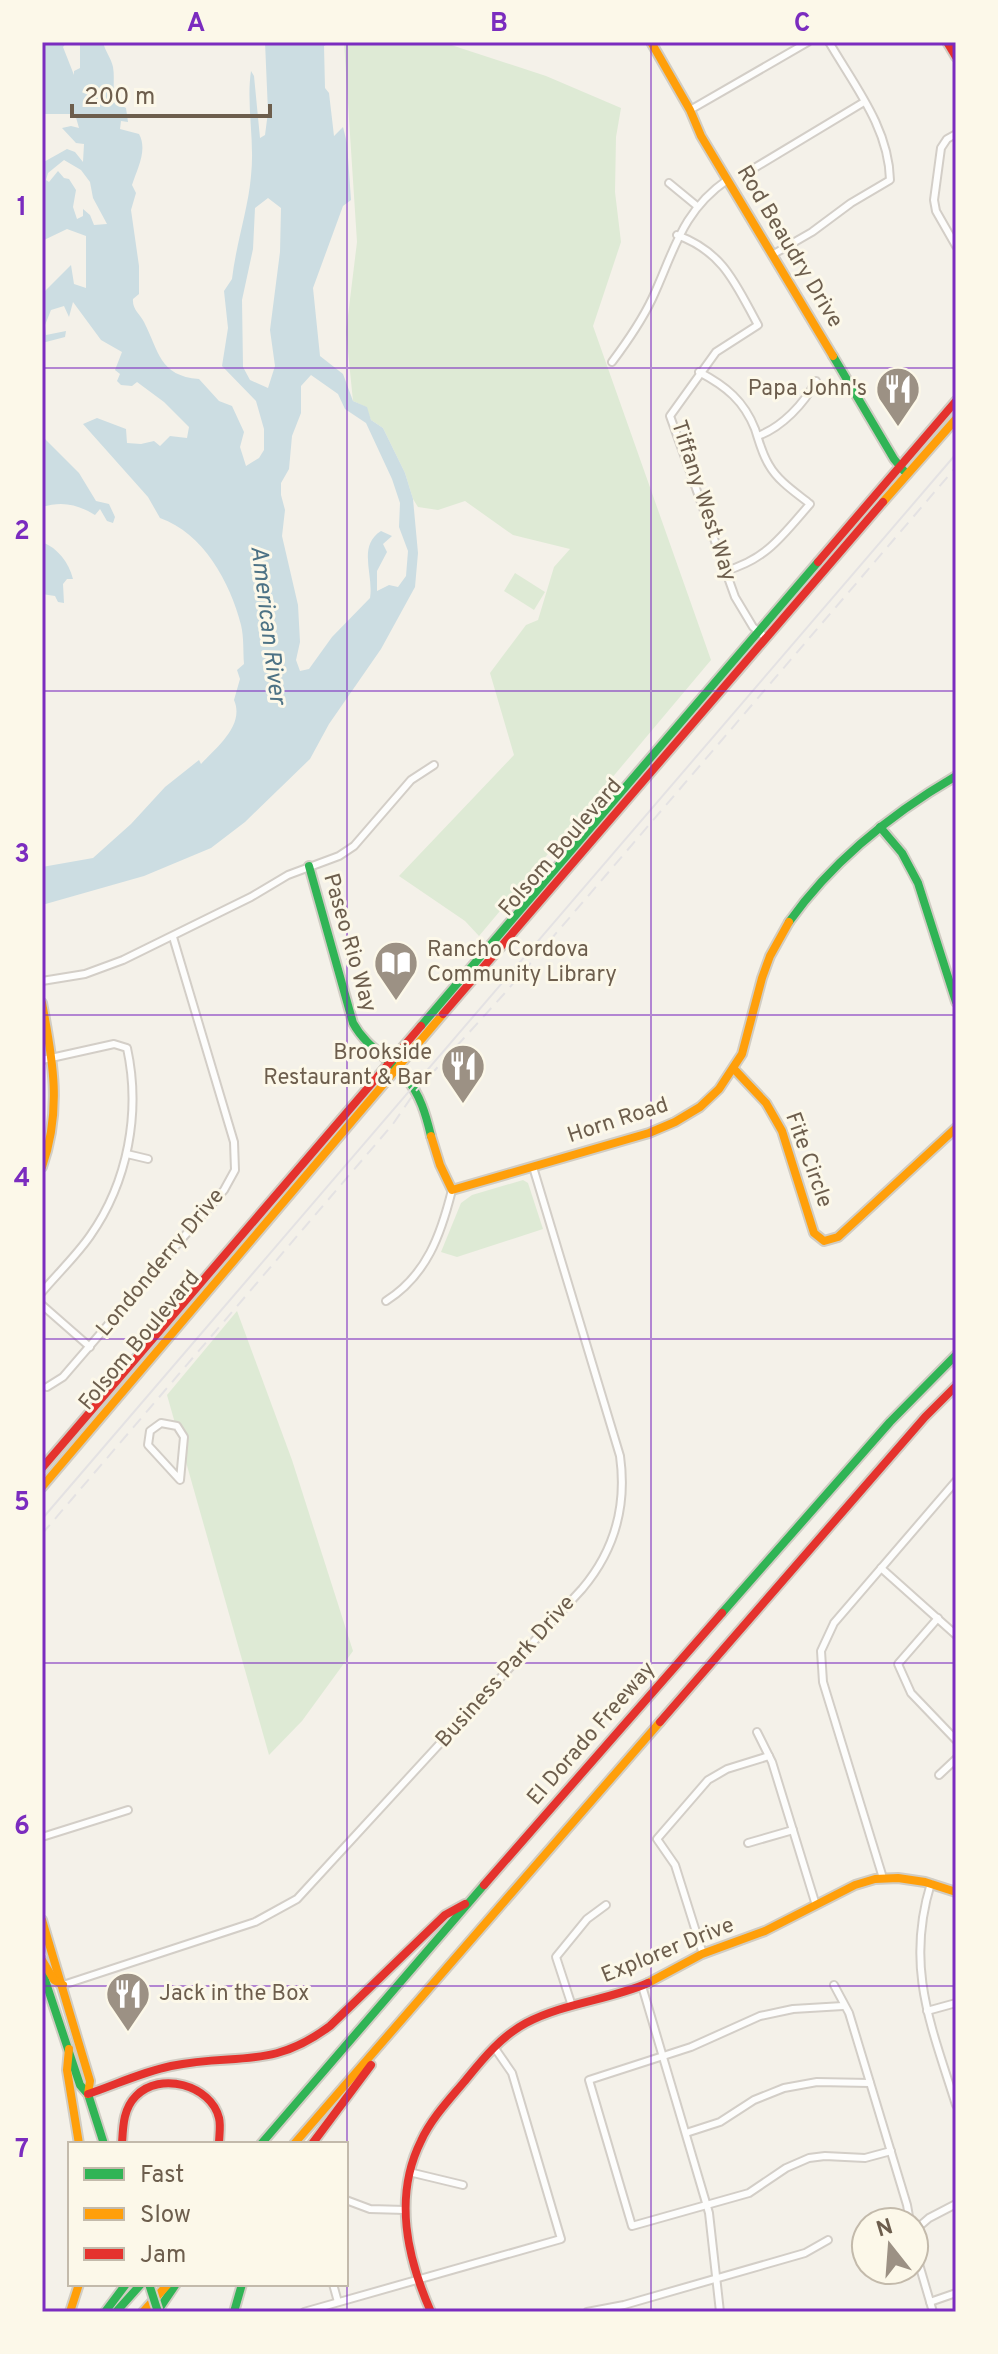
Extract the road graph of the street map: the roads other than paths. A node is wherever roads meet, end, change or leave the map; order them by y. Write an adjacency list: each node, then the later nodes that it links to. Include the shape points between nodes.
1 (651, 42): 7 (main road, Rod Beaudry Drive)
2 (808, 42): 7 (street)
3 (829, 42): 6 (street)
4 (947, 42): 5 (main road)
5 (956, 57)
6 (864, 102): 9 (street); 15 (street, via 884,140 890,180)
7 (690, 110): 10 (main road, Rod Beaudry Drive)
8 (956, 134): 14 (street, via 941,148 934,200)
9 (751, 170)
10 (727, 180): 12 (street); 15 (main road, Rod Beaudry Drive)
11 (669, 183): 12 (street)
12 (697, 206): 13 (street)
13 (677, 235): 16 (street, via 651,300); 17 (street, Tiffany West Way, via 717,258 758,325 716,352)
14 (956, 246)
15 (772, 255): 22 (main road, Rod Beaudry Drive)
16 (612, 362)
17 (699, 372): 21 (street, via 737,397); 23 (street, Tiffany West Way, via 670,416)
18 (816, 381): 21 (street, via 786,419)
19 (956, 401): 22 (main road, Folsom Boulevard)
20 (956, 419): 22 (main road, Folsom Boulevard)
21 (758, 436): 23 (street, via 775,473 810,504 770,549)
22 (904, 471): 24 (main road, Folsom Boulevard)
23 (725, 571): 24 (street, Tiffany West Way, via 739,606)
24 (762, 634): 29 (main road, Folsom Boulevard); 30 (main road, Folsom Boulevard)
25 (434, 765): 28 (street, via 411,780 347,851)
26 (956, 776): 27 (main road, Horn Road)
27 (880, 827): 35 (main road, via 918,883); 41 (main road, Horn Road, via 835,867 778,940)
28 (309, 866): 31 (street); 39 (main road, Paseo Rio Way, via 353,1023)
29 (548, 876): 30 (main road); 32 (main road, Folsom Boulevard)
30 (523, 921): 34 (main road, Folsom Boulevard)
31 (173, 937): 33 (street, via 106,967); 53 (street, Londonderry Drive, via 234,1142 235,1170 224,1190)
32 (475, 960): 34 (main road, via 474,973); 39 (main road, Folsom Boulevard)
33 (42, 981)
34 (454, 1001): 40 (main road, Folsom Boulevard)
35 (956, 1002)
36 (42, 1003): 37 (main road)
37 (53, 1058): 38 (street); 43 (street, via 114,1044 127,1048 133,1103); 46 (main road, via 57,1113)
38 (42, 1060)
39 (388, 1063): 40 (main road); 45 (main road, Folsom Boulevard)
40 (396, 1069): 48 (main road, via 421,1103); 49 (main road, Folsom Boulevard)
41 (734, 1069): 42 (main road, Fite Circle, via 779,1124 814,1233 824,1241 838,1237); 47 (main road, Horn Road, via 699,1107 665,1127)
42 (956, 1128)
43 (127, 1154): 44 (street); 50 (street, via 99,1222)
44 (148, 1159)
45 (303, 1162): 49 (main road, via 275,1203); 58 (main road, Folsom Boulevard)
46 (42, 1167)
47 (533, 1167): 48 (main road, Horn Road); 83 (street, Business Park Drive, via 620,1456 620,1510 601,1563 297,1899 255,1922)
48 (452, 1190): 51 (street, via 426,1262)
49 (276, 1210): 60 (main road, Folsom Boulevard)
50 (42, 1292)
51 (386, 1301)
52 (42, 1305): 53 (street)
53 (90, 1347): 56 (street, Londonderry Drive)
54 (956, 1355): 76 (main road, El Dorado Freeway, via 890,1422)
55 (956, 1386): 87 (main road, El Dorado Freeway)
56 (47, 1387)
57 (159, 1458): 57 (street, via 180,1480 184,1437 174,1424 158,1424 148,1435 148,1445)
58 (42, 1468)
59 (956, 1481): 61 (street)
60 (42, 1487)
61 (881, 1568): 62 (street); 73 (street, via 830,1629 820,1667)
62 (938, 1618): 63 (street); 65 (street, via 898,1664 911,1693)
63 (956, 1635)
64 (757, 1732): 66 (street)
65 (956, 1740)
66 (769, 1756): 70 (street); 80 (street, via 708,1780 657,1839 675,1865)
67 (956, 1759): 68 (street)
68 (939, 1775)
69 (128, 1810): 71 (street)
70 (793, 1830): 72 (street); 77 (street)
71 (42, 1837)
72 (748, 1843)
73 (883, 1878): 74 (main road, Explorer Drive); 77 (main road, Explorer Drive)
74 (931, 1883): 75 (main road, Explorer Drive); 90 (street, via 919,1942)
75 (956, 1892)
76 (471, 1902): 95 (main road, via 445,1915 322,2033 293,2051 172,2066); 102 (main road, El Dorado Freeway)
77 (815, 1902): 80 (main road, Explorer Drive, via 763,1932)
78 (606, 1905): 88 (street, via 556,1957)
79 (42, 1920): 83 (main road)
80 (703, 1954): 85 (main road, Explorer Drive)
81 (42, 1960): 83 (main road)
82 (42, 1971): 92 (main road)
83 (63, 1985): 95 (main road, via 90,2081)
84 (834, 1985): 89 (street)
85 (642, 1986): 88 (main road, Explorer Drive); 93 (street)
86 (956, 2003): 90 (street)
87 (416, 2004): 103 (main road, El Dorado Freeway); 104 (main road)
88 (572, 2006): 91 (main road, Explorer Drive, via 527,2022)
89 (843, 2006): 93 (street, via 760,2016); 94 (street)
90 (927, 2011): 96 (street)
91 (494, 2047): 106 (main road, Explorer Drive, via 428,2128); 115 (street, via 512,2073 561,2239)
92 (69, 2049): 95 (main road); 98 (main road, via 67,2070)
93 (663, 2056): 97 (street); 109 (street, via 589,2080 632,2226)
94 (870, 2083): 97 (street, via 825,2081 784,2088 720,2122); 105 (street)
95 (88, 2094): 99 (main road)
96 (955, 2101)
97 (686, 2133): 109 (street)
98 (79, 2142)
99 (103, 2142)
100 (122, 2142): 101 (main road, via 123,2114 132,2099 159,2083 175,2082 205,2095 215,2108)
101 (219, 2142)
102 (263, 2142)
103 (296, 2142)
104 (313, 2142)
105 (891, 2151): 109 (street, via 865,2158 809,2158 756,2190); 111 (street)
106 (409, 2172): 107 (street); 112 (main road, Explorer Drive)
107 (463, 2185)
108 (348, 2201): 112 (street, via 370,2209)
109 (707, 2204): 116 (street)
110 (956, 2204): 113 (street)
111 (906, 2206)
112 (405, 2210): 115 (main road, Explorer Drive)
113 (930, 2217)
114 (828, 2240): 116 (street, via 805,2253)
115 (419, 2279): 127 (street); 136 (main road, Explorer Drive)
116 (715, 2279): 137 (street); 138 (street)
117 (78, 2286): 129 (main road)
118 (124, 2286): 130 (main road)
119 (139, 2286): 131 (main road)
120 (150, 2286): 133 (main road, bridge)
121 (166, 2286): 132 (main road)
122 (175, 2286): 133 (main road)
123 (241, 2286): 134 (main road)
124 (334, 2286): 127 (street)
125 (925, 2286): 128 (street)
126 (956, 2293): 128 (street)
127 (338, 2302): 135 (street)
128 (930, 2302): 139 (street)
129 (70, 2312)
130 (105, 2312)
131 (116, 2312)
132 (143, 2312)
133 (157, 2312)
134 (234, 2312)
135 (304, 2312)
136 (431, 2312)
137 (587, 2312)
138 (720, 2312)
139 (933, 2312)

